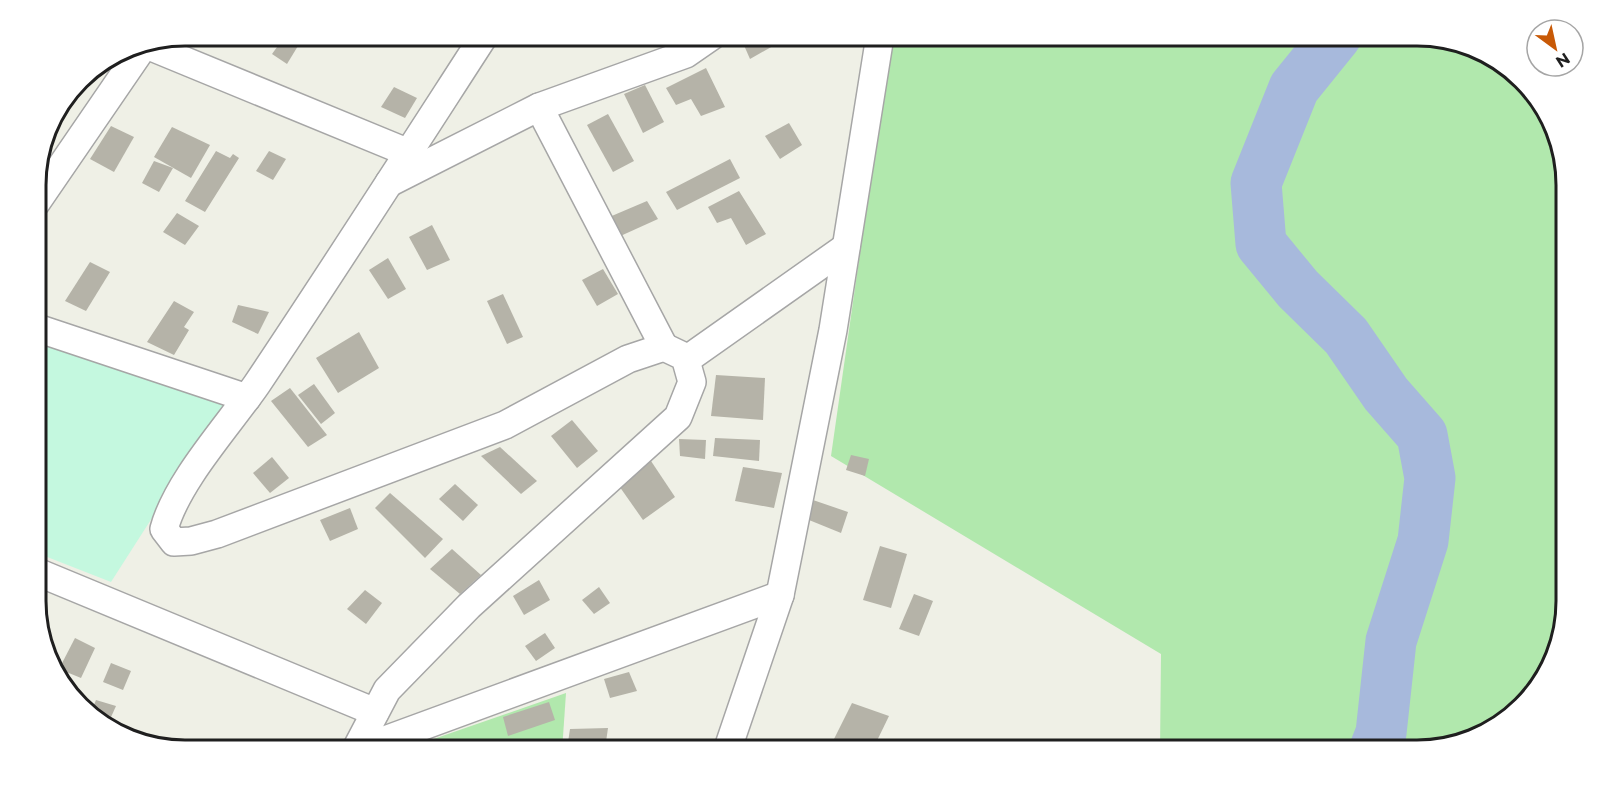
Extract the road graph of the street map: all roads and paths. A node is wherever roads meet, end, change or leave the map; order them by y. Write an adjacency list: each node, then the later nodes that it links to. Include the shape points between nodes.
1 (878, 46): 10 (street)
2 (477, 47): 7 (street)
3 (697, 47): 6 (street, via 686,54)
4 (157, 49): 7 (street)
5 (137, 55): 9 (street)
6 (539, 107): 8 (street); 12 (street)
7 (409, 153): 8 (street)
8 (389, 183): 13 (street)
9 (47, 187)
10 (846, 247): 12 (street); 15 (street)
11 (47, 331): 13 (street)
12 (675, 354): 13 (street, via 628,359 505,425 217,534 174,542 164,529 169,512); 16 (street, via 692,382 678,417 469,606 387,690)
13 (247, 398)
14 (46, 576): 16 (street)
15 (780, 595): 18 (street); 19 (street)
16 (375, 712): 17 (street)
17 (361, 740)
18 (385, 740)
19 (731, 740)

